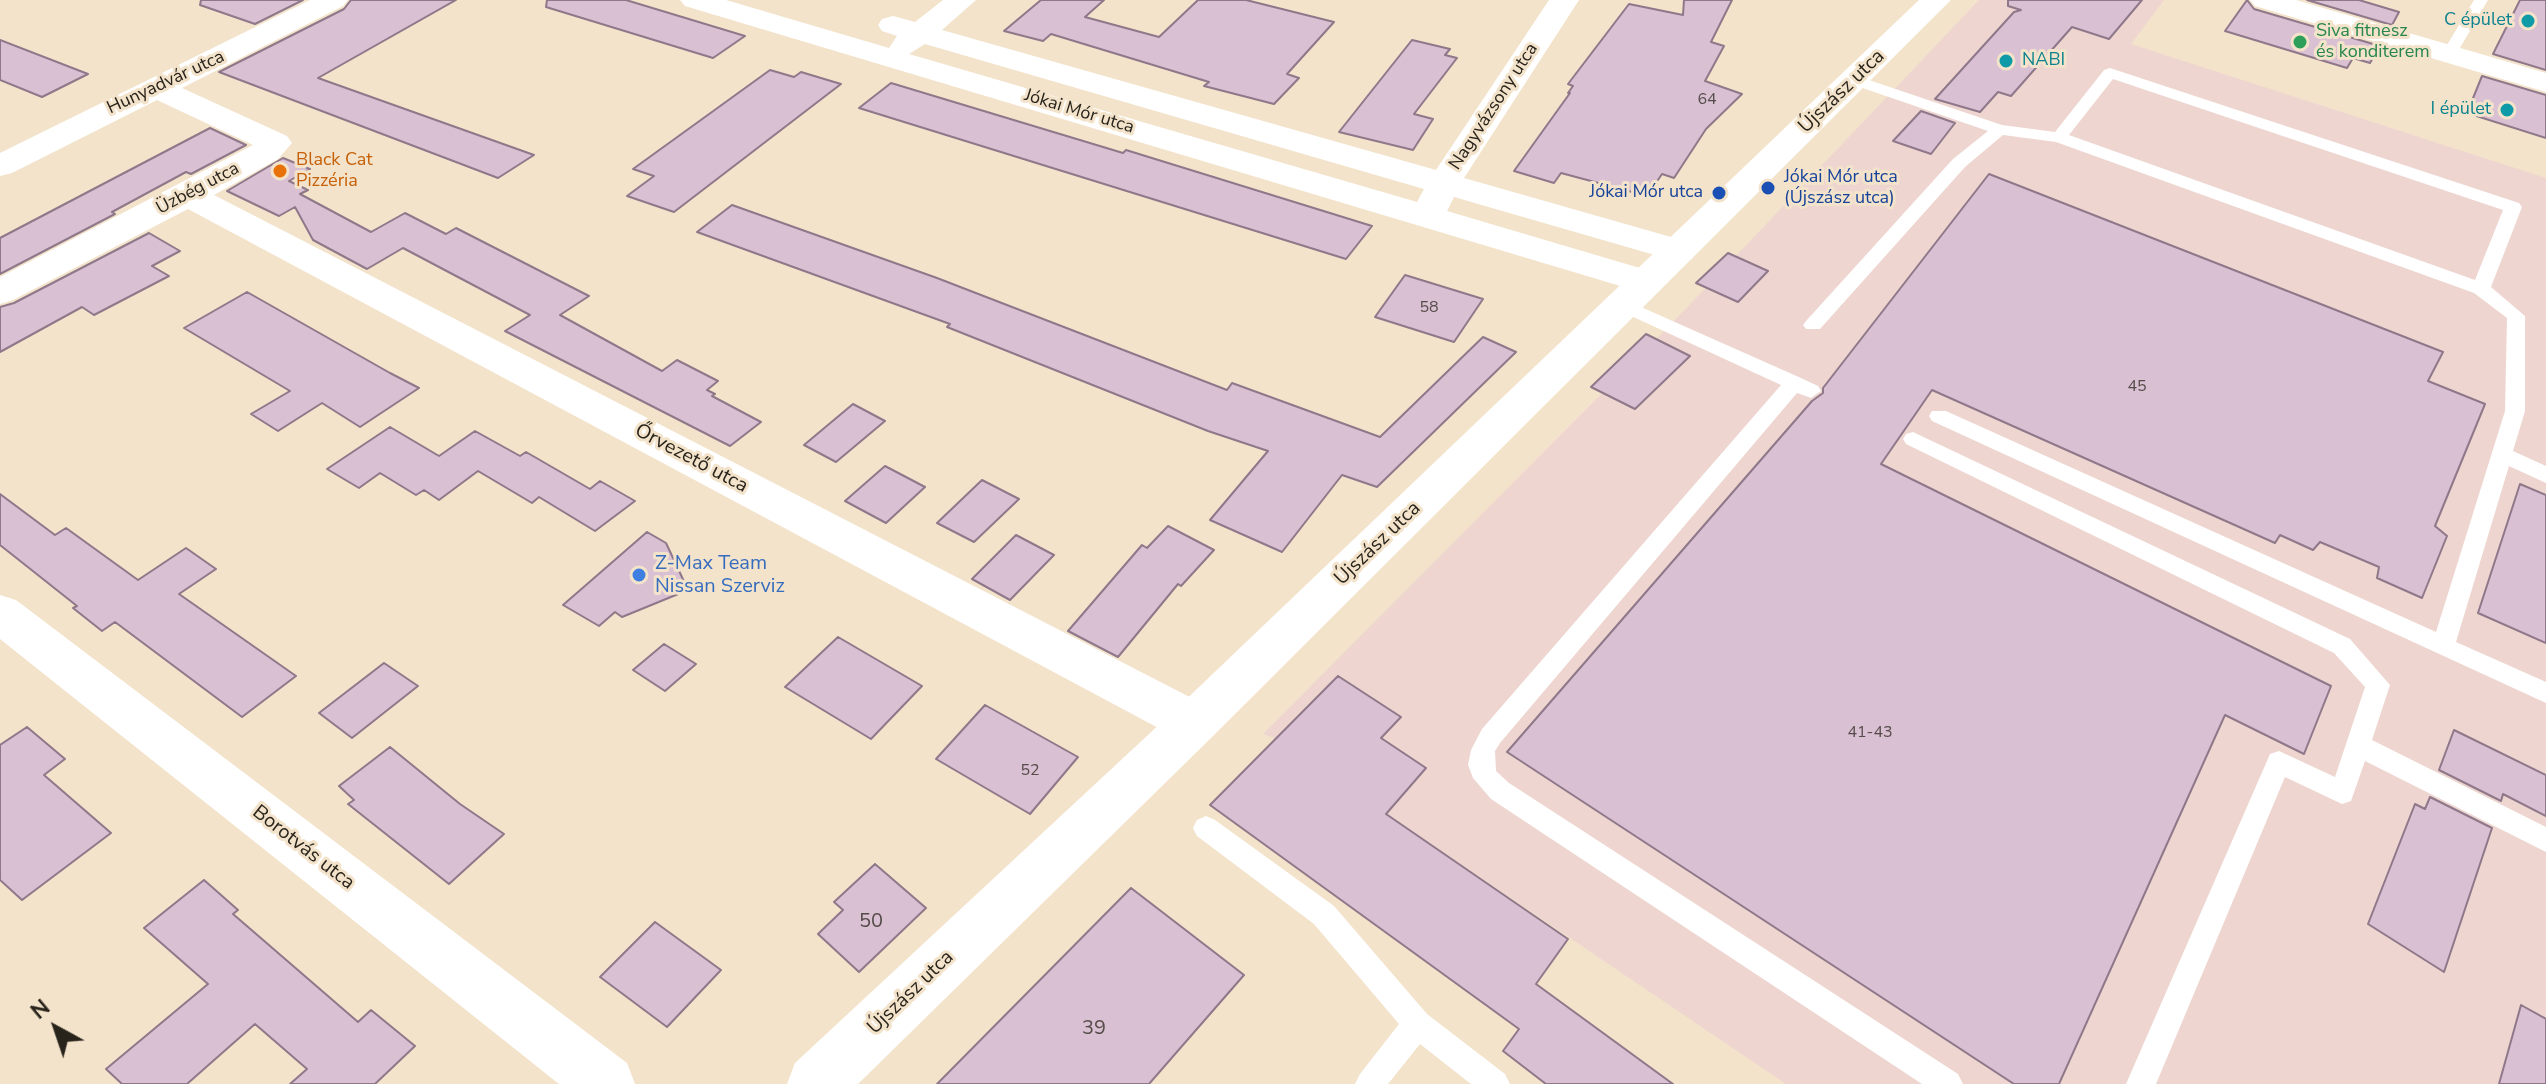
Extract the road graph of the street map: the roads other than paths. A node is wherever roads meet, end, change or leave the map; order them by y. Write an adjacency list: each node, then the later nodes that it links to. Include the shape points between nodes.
1 (333, 0): 14 (street, Hunyadvár utca)
2 (695, 0): 10 (street, Jókai Mór utca)
3 (961, 0): 9 (street)
4 (1564, 0): 18 (street, Nagyvázsony utca)
5 (1936, 0): 12 (street, Újszász utca)
6 (2265, 0): 11 (street)
7 (2481, 0): 11 (lane)
8 (862, 16): 9 (street, Jókai Mór utca)
9 (920, 33): 10 (street); 18 (street, Jókai Mór utca)
10 (889, 55): 20 (street, Jókai Mór utca)
11 (2449, 55): 13 (street)
12 (1854, 80): 15 (lane); 21 (street, Újszász utca)
13 (2546, 83)
14 (155, 87): 17 (street, Hunyadvár utca); 19 (street, Üzbég utca, via 275,143)
15 (2000, 130): 16 (lane); 24 (lane, via 1959,163)
16 (2059, 137): 22 (lane); 22 (lane, via 2110,73 2513,207)
17 (0, 166)
18 (1443, 185): 20 (street, Nagyvázsony utca); 21 (street, Jókai Mór utca)
19 (188, 195): 23 (street, Üzbég utca); 32 (street, Őrvezető utca)
20 (1427, 216): 21 (street, Jókai Mór utca)
21 (1650, 279): 32 (street, Újszász utca); 41 (lane, via 1803,387 1491,736 1481,765 1500,791)
22 (2481, 289): 27 (lane, via 2516,316 2515,411)
23 (0, 292)
24 (1813, 325)
25 (1939, 416): 30 (lane)
26 (1913, 439): 33 (lane, via 2342,646 2378,685)
27 (2502, 454): 28 (lane); 30 (lane)
28 (2546, 475)
29 (0, 613): 37 (street, Borotvás utca)
30 (2443, 647): 31 (lane)
31 (2546, 693)
32 (1194, 723): 38 (street, Újszász utca)
33 (2360, 746): 35 (lane); 42 (lane, via 2342,793 2279,762)
34 (1206, 828): 36 (lane, via 1324,915)
35 (2546, 840)
36 (1417, 1024): 39 (lane); 40 (lane)
37 (606, 1084)
38 (816, 1084)
39 (1370, 1084)
40 (1495, 1084)
41 (1948, 1084)
42 (2141, 1084)

